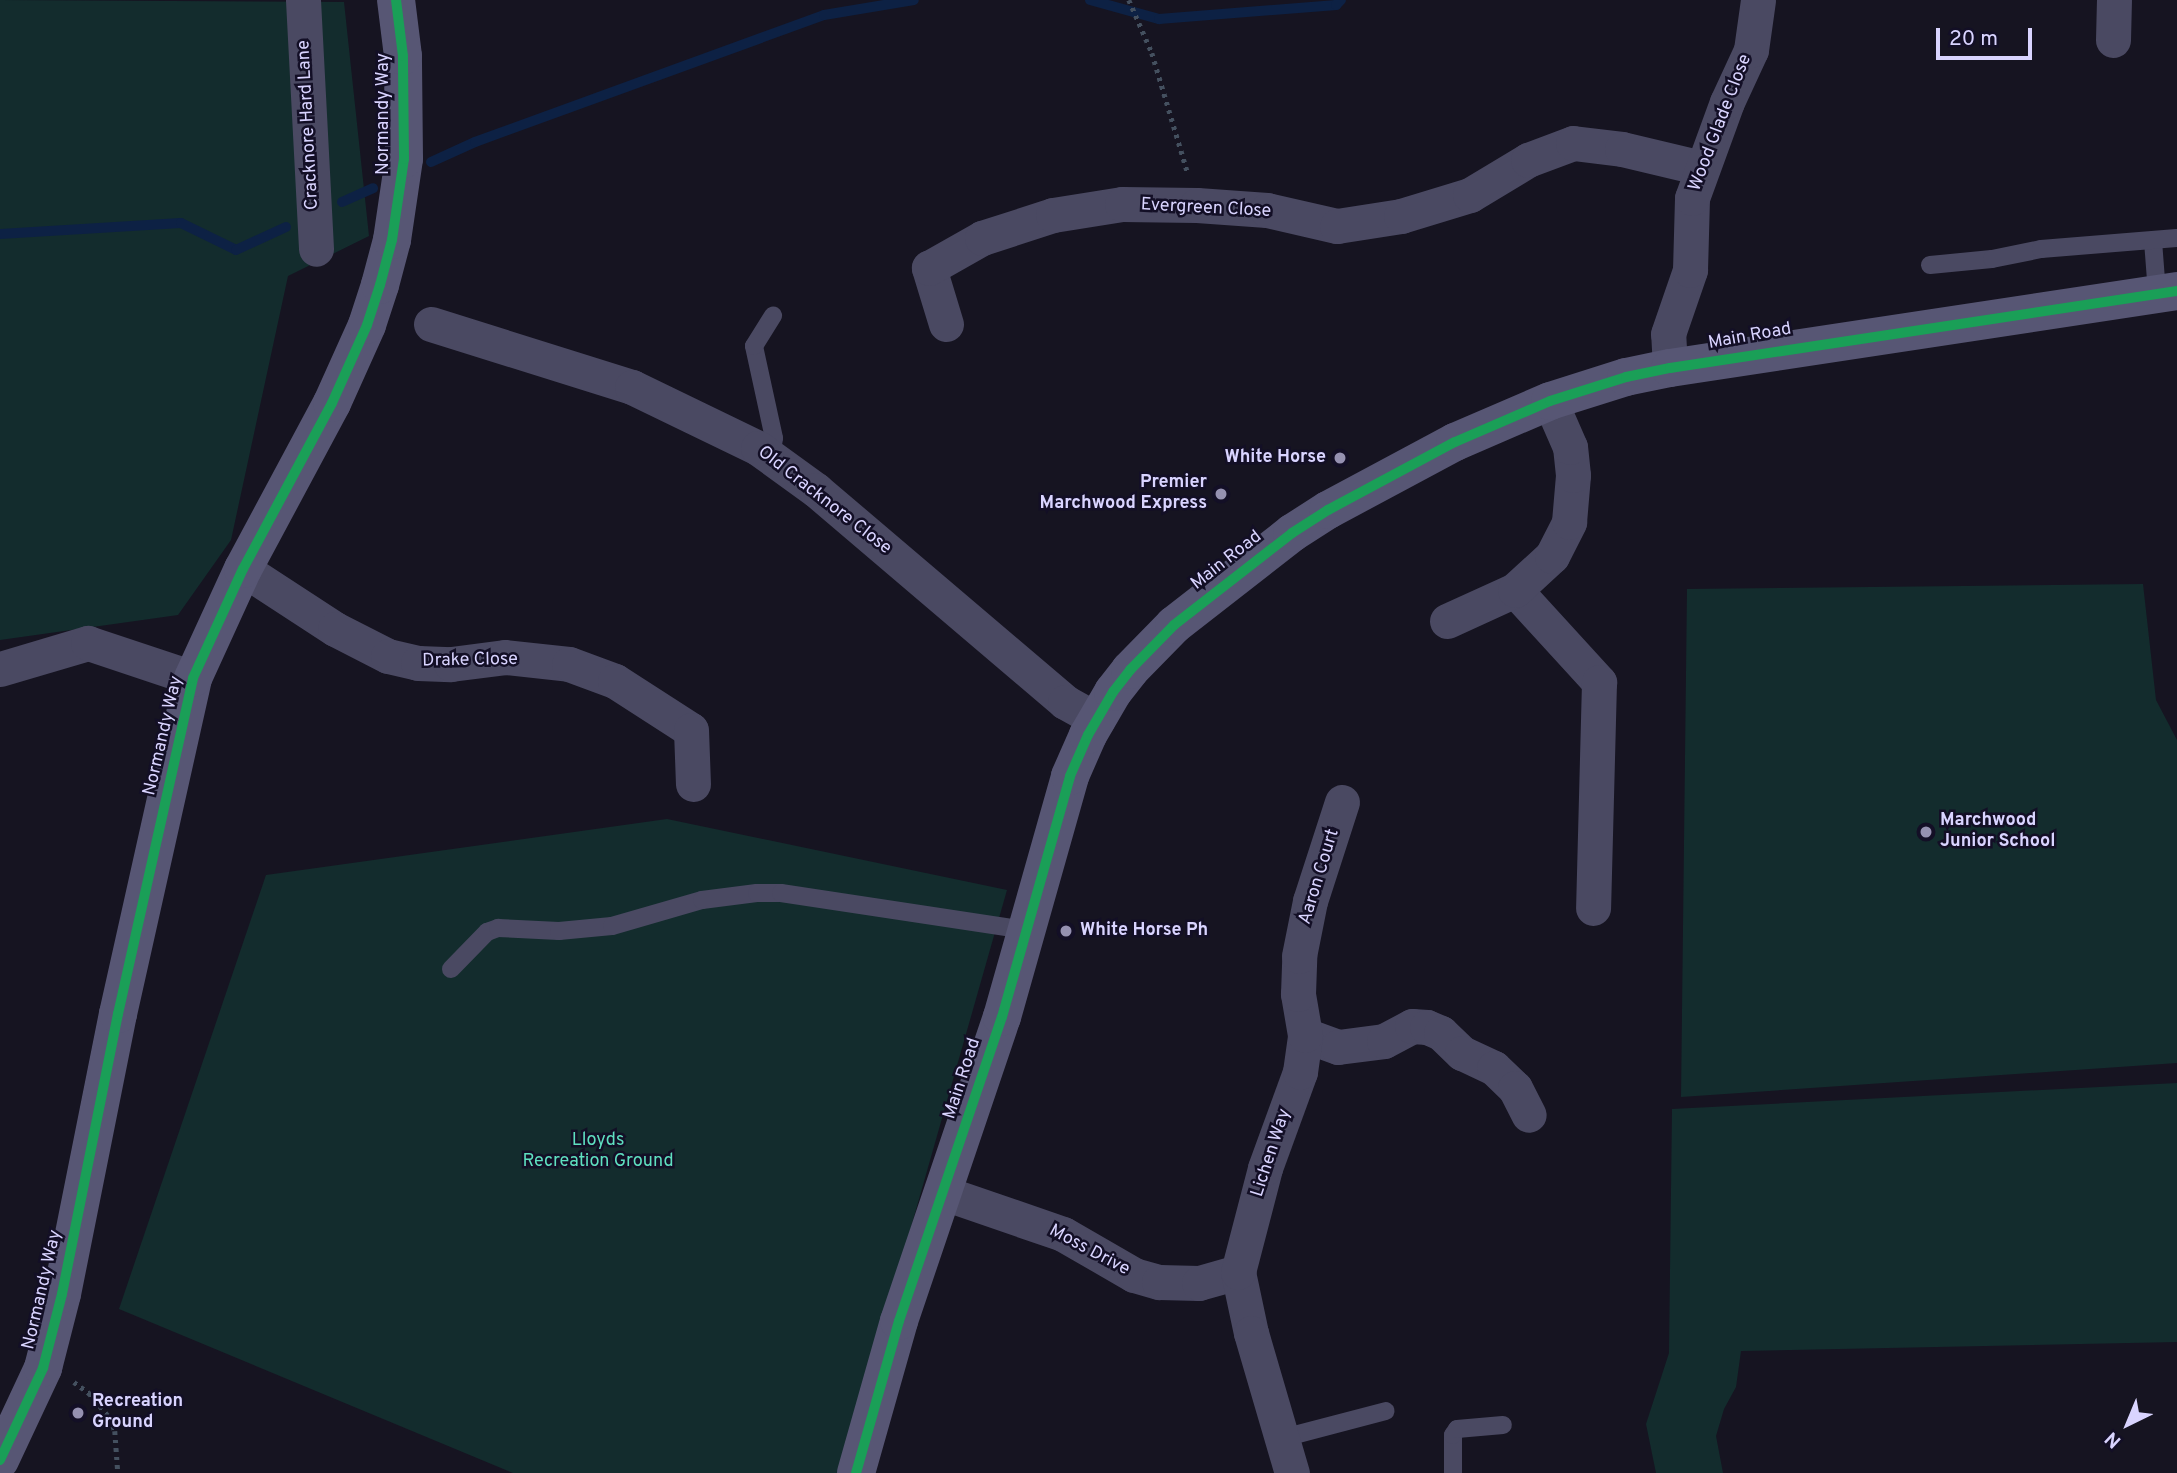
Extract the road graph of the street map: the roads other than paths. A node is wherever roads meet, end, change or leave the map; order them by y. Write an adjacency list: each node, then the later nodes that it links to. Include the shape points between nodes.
1 (303, 0): 9 (street, Cracknore Hard Lane)
2 (396, 0): 18 (street, Normandy Way, via 403,56 404,159 383,274 367,325 332,403)
3 (1758, 0): 6 (street, Wood Glade Close, via 1751,50)
4 (2114, 0): 5 (street)
5 (2113, 40)
6 (1702, 168): 14 (street, Evergreen Close, via 1573,143 1528,160 1470,195 1401,216 1337,226 1267,210 1197,205 1122,204 1053,215 982,238 929,268); 15 (street, Wood Glade Close, via 1692,198 1690,270 1668,334)
7 (2177, 238): 8 (lane)
8 (2152, 241): 10 (lane, via 2041,249); 11 (lane)
9 (316, 249)
10 (1930, 265)
11 (2167, 292): 15 (street, Main Road)
12 (772, 315): 17 (lane, via 754,346 774,438)
13 (431, 324): 17 (street, Old Cracknore Close, via 632,387)
14 (946, 324)
15 (1670, 368): 16 (street, Main Road)
16 (1550, 401): 19 (street, via 1570,447 1569,522 1552,556); 23 (street, Main Road, via 1408,465 1292,533 1150,648)
17 (771, 457): 23 (street, Old Cracknore Close, via 1065,702)
18 (243, 569): 22 (street, Normandy Way); 24 (street, Drake Close, via 335,629 388,656 440,664 505,657 569,664 615,681 691,730)
19 (1515, 590): 20 (street); 26 (street, via 1599,682)
20 (1447, 621)
21 (0, 669): 22 (street, via 88,643)
22 (193, 678): 36 (street, Normandy Way, via 62,1294 43,1368)
23 (1097, 720): 27 (street, Main Road, via 1070,776)
24 (693, 784)
25 (1342, 802): 29 (street, Aaron Court, via 1310,901 1299,956 1298,995)
26 (1593, 908)
27 (1027, 930): 28 (lane, via 757,892 702,901 612,926 559,931 498,928 487,932); 31 (street, Main Road)
28 (451, 969)
29 (1305, 1035): 30 (street, via 1338,1047 1384,1041 1412,1026 1427,1027 1441,1033 1462,1053 1494,1068 1515,1088); 32 (street, Lichen Way, via 1300,1072 1265,1168)
30 (1529, 1115)
31 (943, 1193): 32 (street, Moss Drive, via 1063,1234 1133,1275 1159,1282 1199,1283); 37 (street, Main Road, via 875,1399)
32 (1238, 1272): 35 (street)
33 (1386, 1411): 35 (lane)
34 (1503, 1425): 39 (lane, via 1457,1429)
35 (1283, 1438): 38 (street)
36 (0, 1460)
37 (856, 1473)
38 (1292, 1473)
39 (1453, 1473)

